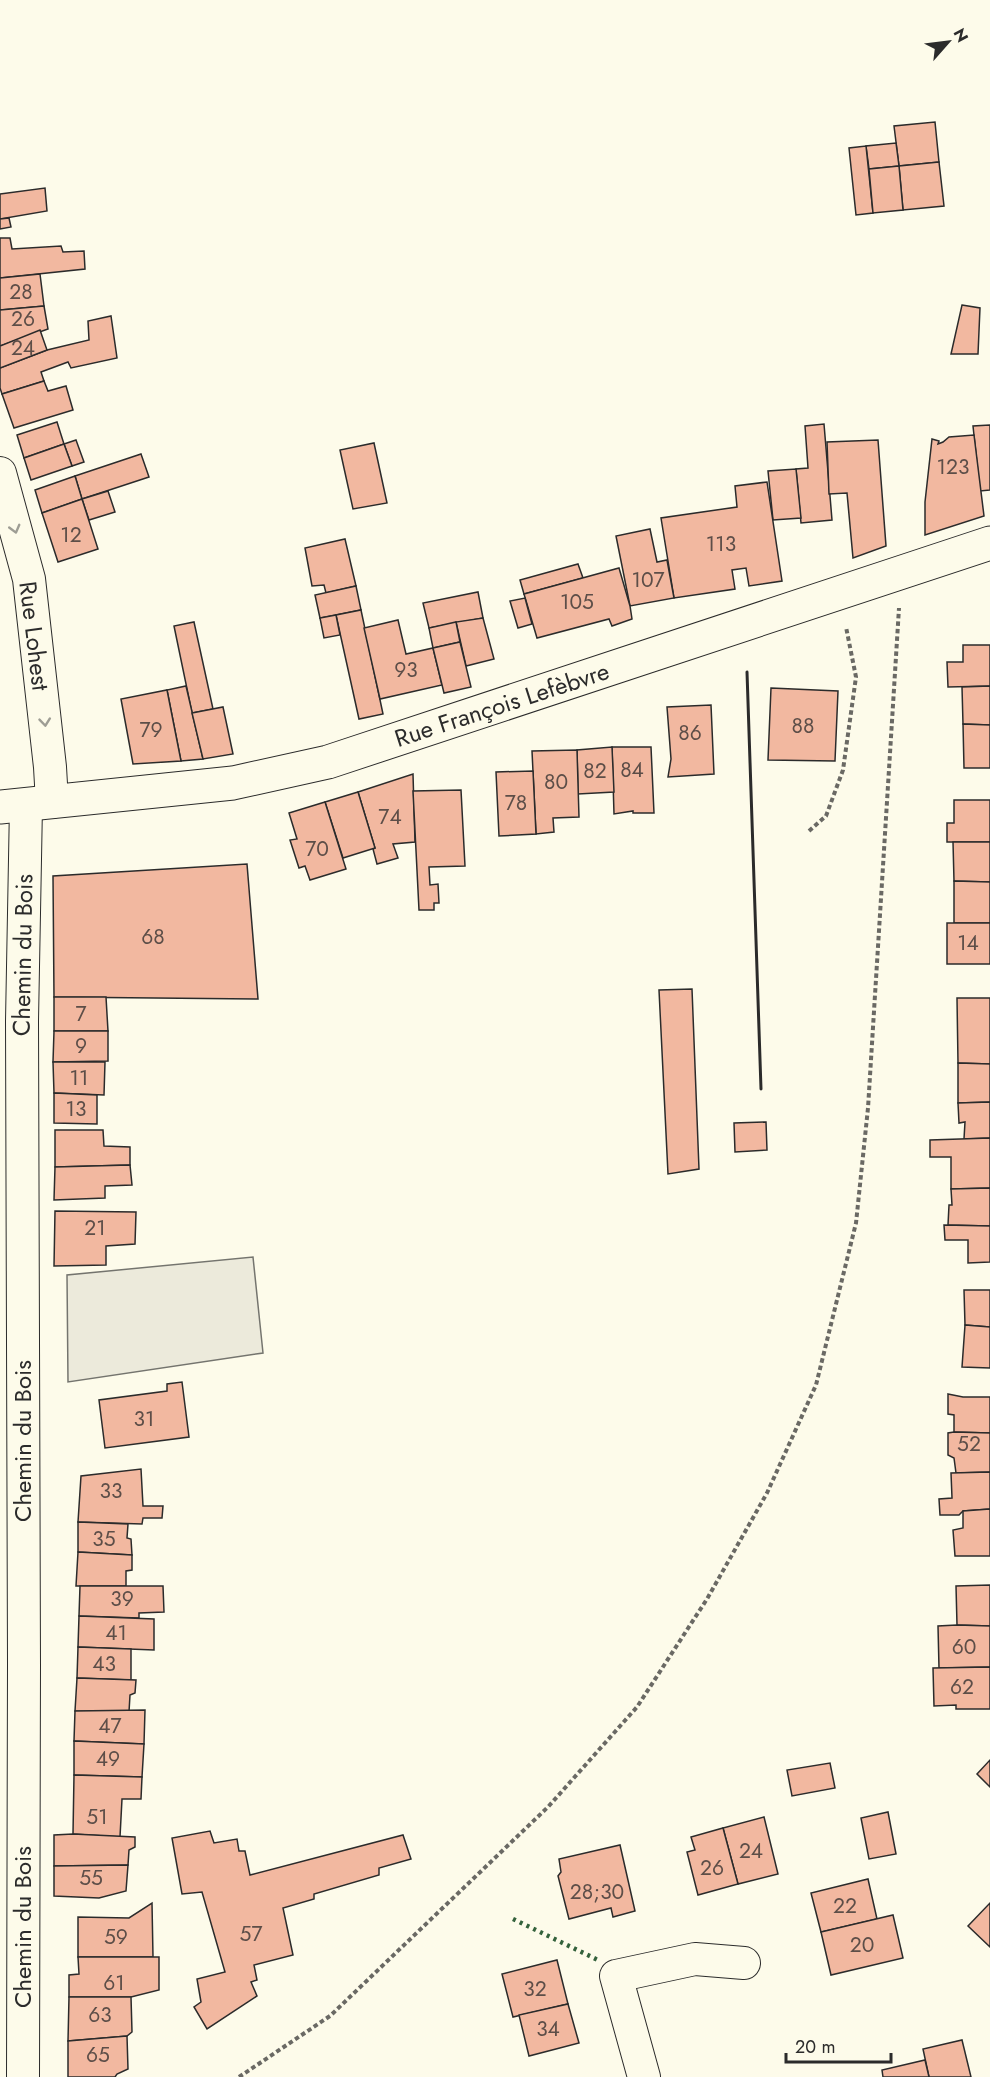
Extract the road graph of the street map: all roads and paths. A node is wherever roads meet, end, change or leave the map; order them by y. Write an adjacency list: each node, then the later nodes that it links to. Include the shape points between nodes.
1 (0, 473): 5 (street, Rue Lohest, one-way to 5, via 28,579 50,767)
2 (990, 543): 3 (main road, Rue François Lefèbvre)
3 (901, 574): 4 (main road, Rue François Lefèbvre); 9 (path, via 868,1108 857,1212 816,1385 762,1503 707,1599 637,1707 548,1807 330,2016)
4 (839, 594): 5 (main road, Rue François Lefèbvre, via 328,762 233,783); 6 (path, via 856,677 843,770 826,816)
5 (26, 805): 8 (street, Chemin du Bois, via 22,1021)
6 (809, 831)
7 (744, 1963): 10 (street, via 695,1959 616,1976)
8 (23, 2077)
9 (239, 2077)
10 (644, 2077)

